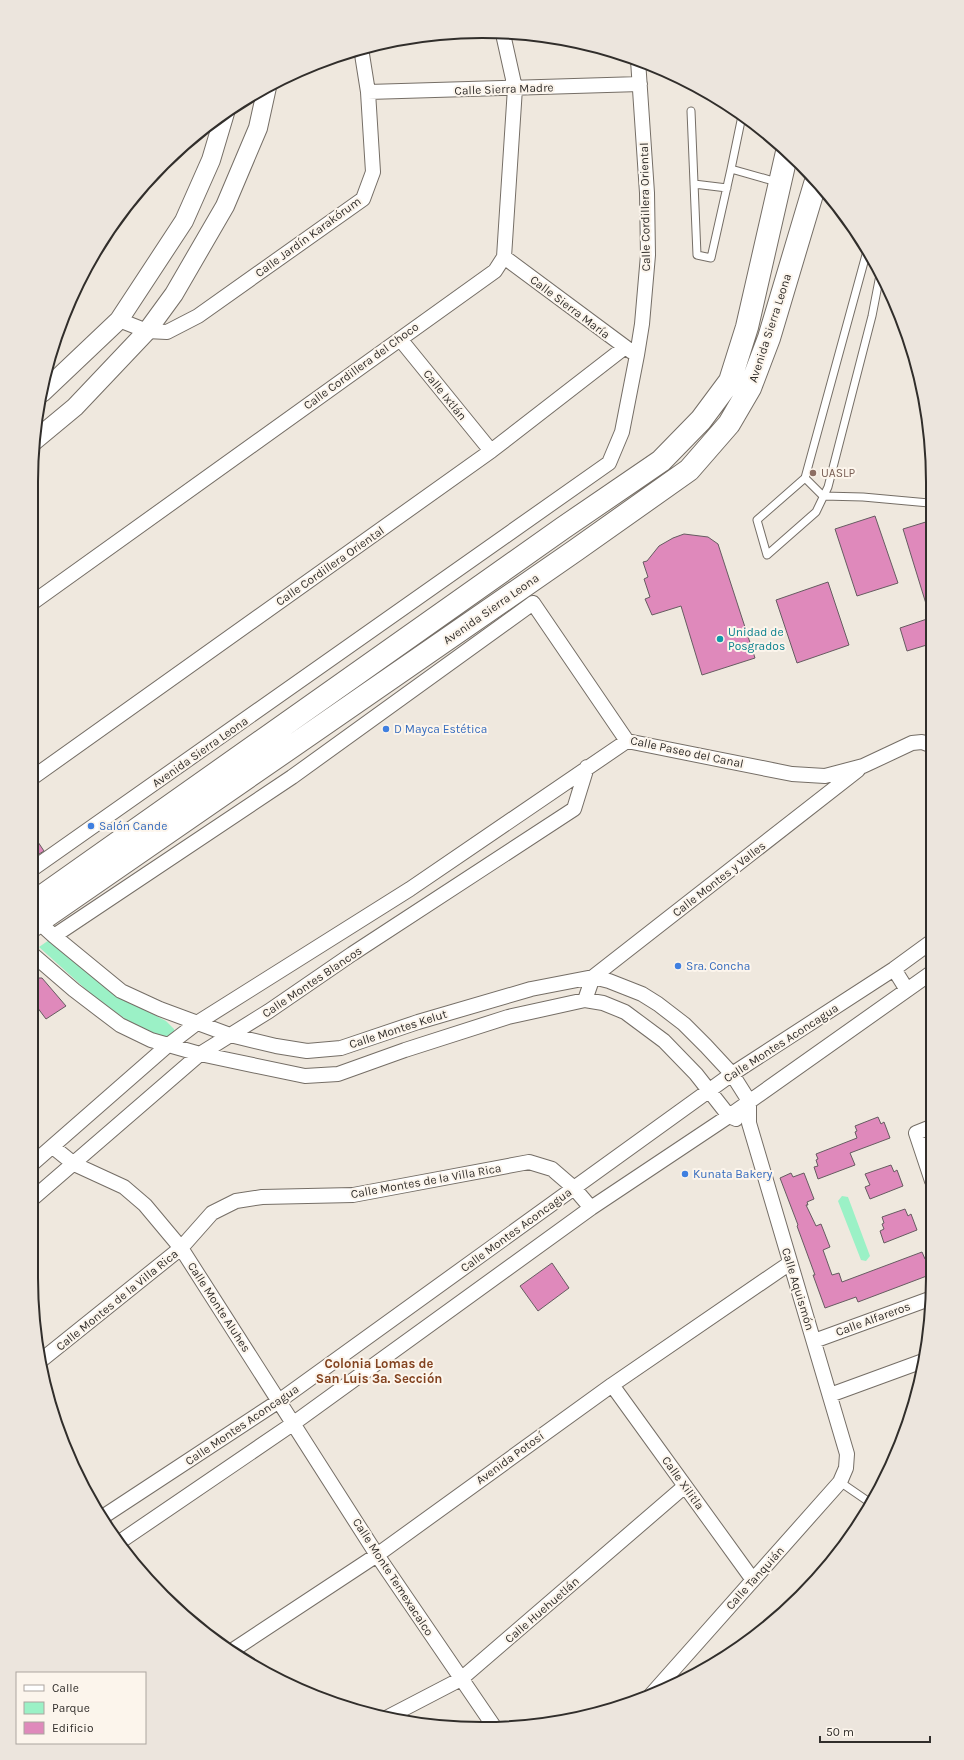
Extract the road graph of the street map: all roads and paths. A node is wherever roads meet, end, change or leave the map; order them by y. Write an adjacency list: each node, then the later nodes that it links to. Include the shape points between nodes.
1 (504, 39): 5 (street)
2 (362, 55): 6 (street, Calle Jardín Karakórum)
3 (639, 67): 4 (street, Calle Cordillera Oriental)
4 (640, 84): 5 (street, Calle Sierra Madre); 25 (street, Calle Cordillera Oriental, via 648,255)
5 (515, 88): 6 (street, Calle Sierra Madre); 17 (street)
6 (368, 92): 21 (street, Calle Jardín Karakórum, via 373,172 363,199 198,316 167,332)
7 (265, 94): 21 (street, via 258,128 225,206 174,294)
8 (691, 111): 14 (lane)
9 (222, 122): 20 (street, via 211,160 184,221)
10 (741, 122): 12 (lane)
11 (786, 159): 13 (highway, Avenida Sierra Leona)
12 (731, 169): 13 (lane); 16 (lane)
13 (781, 183): 22 (highway, via 787,197 787,211); 39 (highway, Avenida Sierra Leona, via 746,327 730,381 701,420 661,461 563,528)
14 (694, 184): 16 (lane); 16 (lane, via 697,254 711,258)
15 (814, 187): 22 (highway, Avenida Sierra Leona)
16 (727, 188)
17 (504, 257): 23 (street, Calle Cordillera del Choco, via 495,271); 24 (street, Calle Sierra María)
18 (865, 257): 29 (lane)
19 (878, 283): 30 (lane)
20 (119, 320): 21 (street, Calle Jardín Karakórum); 26 (street)
21 (146, 331): 27 (street, via 75,407)
22 (771, 333): 39 (highway, Avenida Sierra Leona, via 750,388 730,424 689,470 576,550)
23 (400, 339): 28 (street, Calle Ixtlán); 32 (street, Calle Cordillera del Choco)
24 (624, 348): 25 (street, Calle Sierra María); 28 (street, Calle Cordillera Oriental)
25 (637, 355): 40 (street, Avenida Sierra Leona, via 622,432 609,463)
26 (49, 387)
27 (41, 435)
28 (491, 451): 38 (street, Calle Cordillera Oriental)
29 (805, 478): 30 (lane); 30 (lane, via 757,520 767,555 816,512)
30 (824, 496): 31 (lane)
31 (926, 503)
32 (38, 599)
33 (533, 603): 34 (street, Calle Paseo del Canal); 43 (street, Avenida Sierra Leona, via 292,777)
34 (627, 740): 36 (street, Calle Paseo del Canal, via 792,774 825,776); 37 (street, Calle Montes Blancos)
35 (926, 744): 36 (street, via 912,743)
36 (863, 766): 47 (street, Calle Montes y Valles)
37 (587, 767): 51 (street, Calle Montes Blancos, via 410,889); 52 (street, Calle Montes Blancos, via 574,809)
38 (38, 774)
39 (193, 802): 41 (highway, Avenida Sierra Leona)
40 (38, 866)
41 (38, 913)
42 (38, 922): 43 (street, Calle Montes Kelut)
43 (54, 936): 51 (street, Calle Montes Kelut, via 120,991)
44 (926, 946): 46 (street, Calle Montes Aconcagua)
45 (38, 960): 53 (street, Calle Montes Kelut, via 120,1025)
46 (894, 969): 49 (street); 55 (street, Calle Montes Aconcagua)
47 (593, 977): 50 (street); 52 (street, Calle Montes Kelut, via 530,989 341,1048 307,1050 276,1046); 55 (street, Calle Montes Kelut, via 642,994 658,1004 684,1024)
48 (926, 977): 49 (street)
49 (907, 990): 57 (street)
50 (585, 1000): 54 (street, Calle Montes Kelut, via 508,1017 338,1074 305,1076); 56 (street, Calle Montes Kelut, via 625,1012 664,1041 696,1074)
51 (197, 1023): 52 (street, Calle Montes Kelut); 53 (street, Calle Montes Blancos)
52 (230, 1035): 54 (street, Calle Montes Blancos)
53 (167, 1046): 54 (street, Calle Montes Kelut); 61 (street, Calle Montes Blancos)
54 (200, 1054): 64 (street, Calle Montes Blancos)
55 (732, 1074): 56 (street, Calle Montes Aconcagua); 57 (street, Calle Montes Kelut)
56 (708, 1091): 58 (street, Calle Montes Kelut); 65 (street, Calle Montes Aconcagua)
57 (749, 1101): 58 (street); 59 (street, Calle Aquismón)
58 (728, 1116): 59 (street); 67 (street)
59 (749, 1123): 69 (street, Calle Aquismón)
60 (926, 1129): 63 (street, via 916,1133)
61 (53, 1147): 62 (street, Calle Montes Blancos); 64 (street, Calle Monte Aluhes)
62 (38, 1160)
63 (926, 1163)
64 (74, 1164): 66 (street, Calle Montes Blancos); 68 (street, Calle Monte Aluhes, via 124,1187 145,1205)
65 (574, 1188): 67 (street, Calle Montes de la Villa Rica); 68 (street, Calle Montes de la Villa Rica, via 552,1169 529,1162 353,1195 262,1197 236,1201 212,1213); 76 (street, Calle Montes Aconcagua)
66 (38, 1194)
67 (591, 1208): 77 (street)
68 (181, 1248): 72 (street, Calle Montes de la Villa Rica); 76 (street, Calle Monte Aluhes)
69 (790, 1263): 71 (street, Calle Aquismón); 74 (street, Avenida Potosí)
70 (925, 1300): 71 (street, Calle Alfareros)
71 (814, 1341): 75 (street, Calle Aquismón)
72 (46, 1357)
73 (917, 1363): 75 (street)
74 (612, 1384): 80 (street, Calle Xilitla); 84 (street, Avenida Potosí)
75 (830, 1394): 78 (street, Calle Aquismón)
76 (279, 1401): 77 (street, Calle Monte Aluhes); 82 (street, Calle Montes Aconcagua)
77 (294, 1423): 83 (street); 84 (street, Calle Monte Temexacalco)
78 (847, 1454): 79 (street, Calle Tanquián, via 846,1468)
79 (840, 1482): 81 (lane); 85 (street, Calle Tanquián)
80 (685, 1486): 85 (street, Calle Xilitla); 87 (street, Calle Huehuetlán)
81 (867, 1500)
82 (106, 1515)
83 (124, 1539)
84 (377, 1555): 86 (street, Avenida Potosí); 87 (street, Calle Monte Temexacalco)
85 (753, 1580): 88 (street, Calle Tanquián)
86 (236, 1648)
87 (461, 1679): 89 (street, Calle Huehuetlán); 90 (street, Calle Monte Temexacalco)
88 (661, 1684)
89 (397, 1713)
90 (490, 1722)

